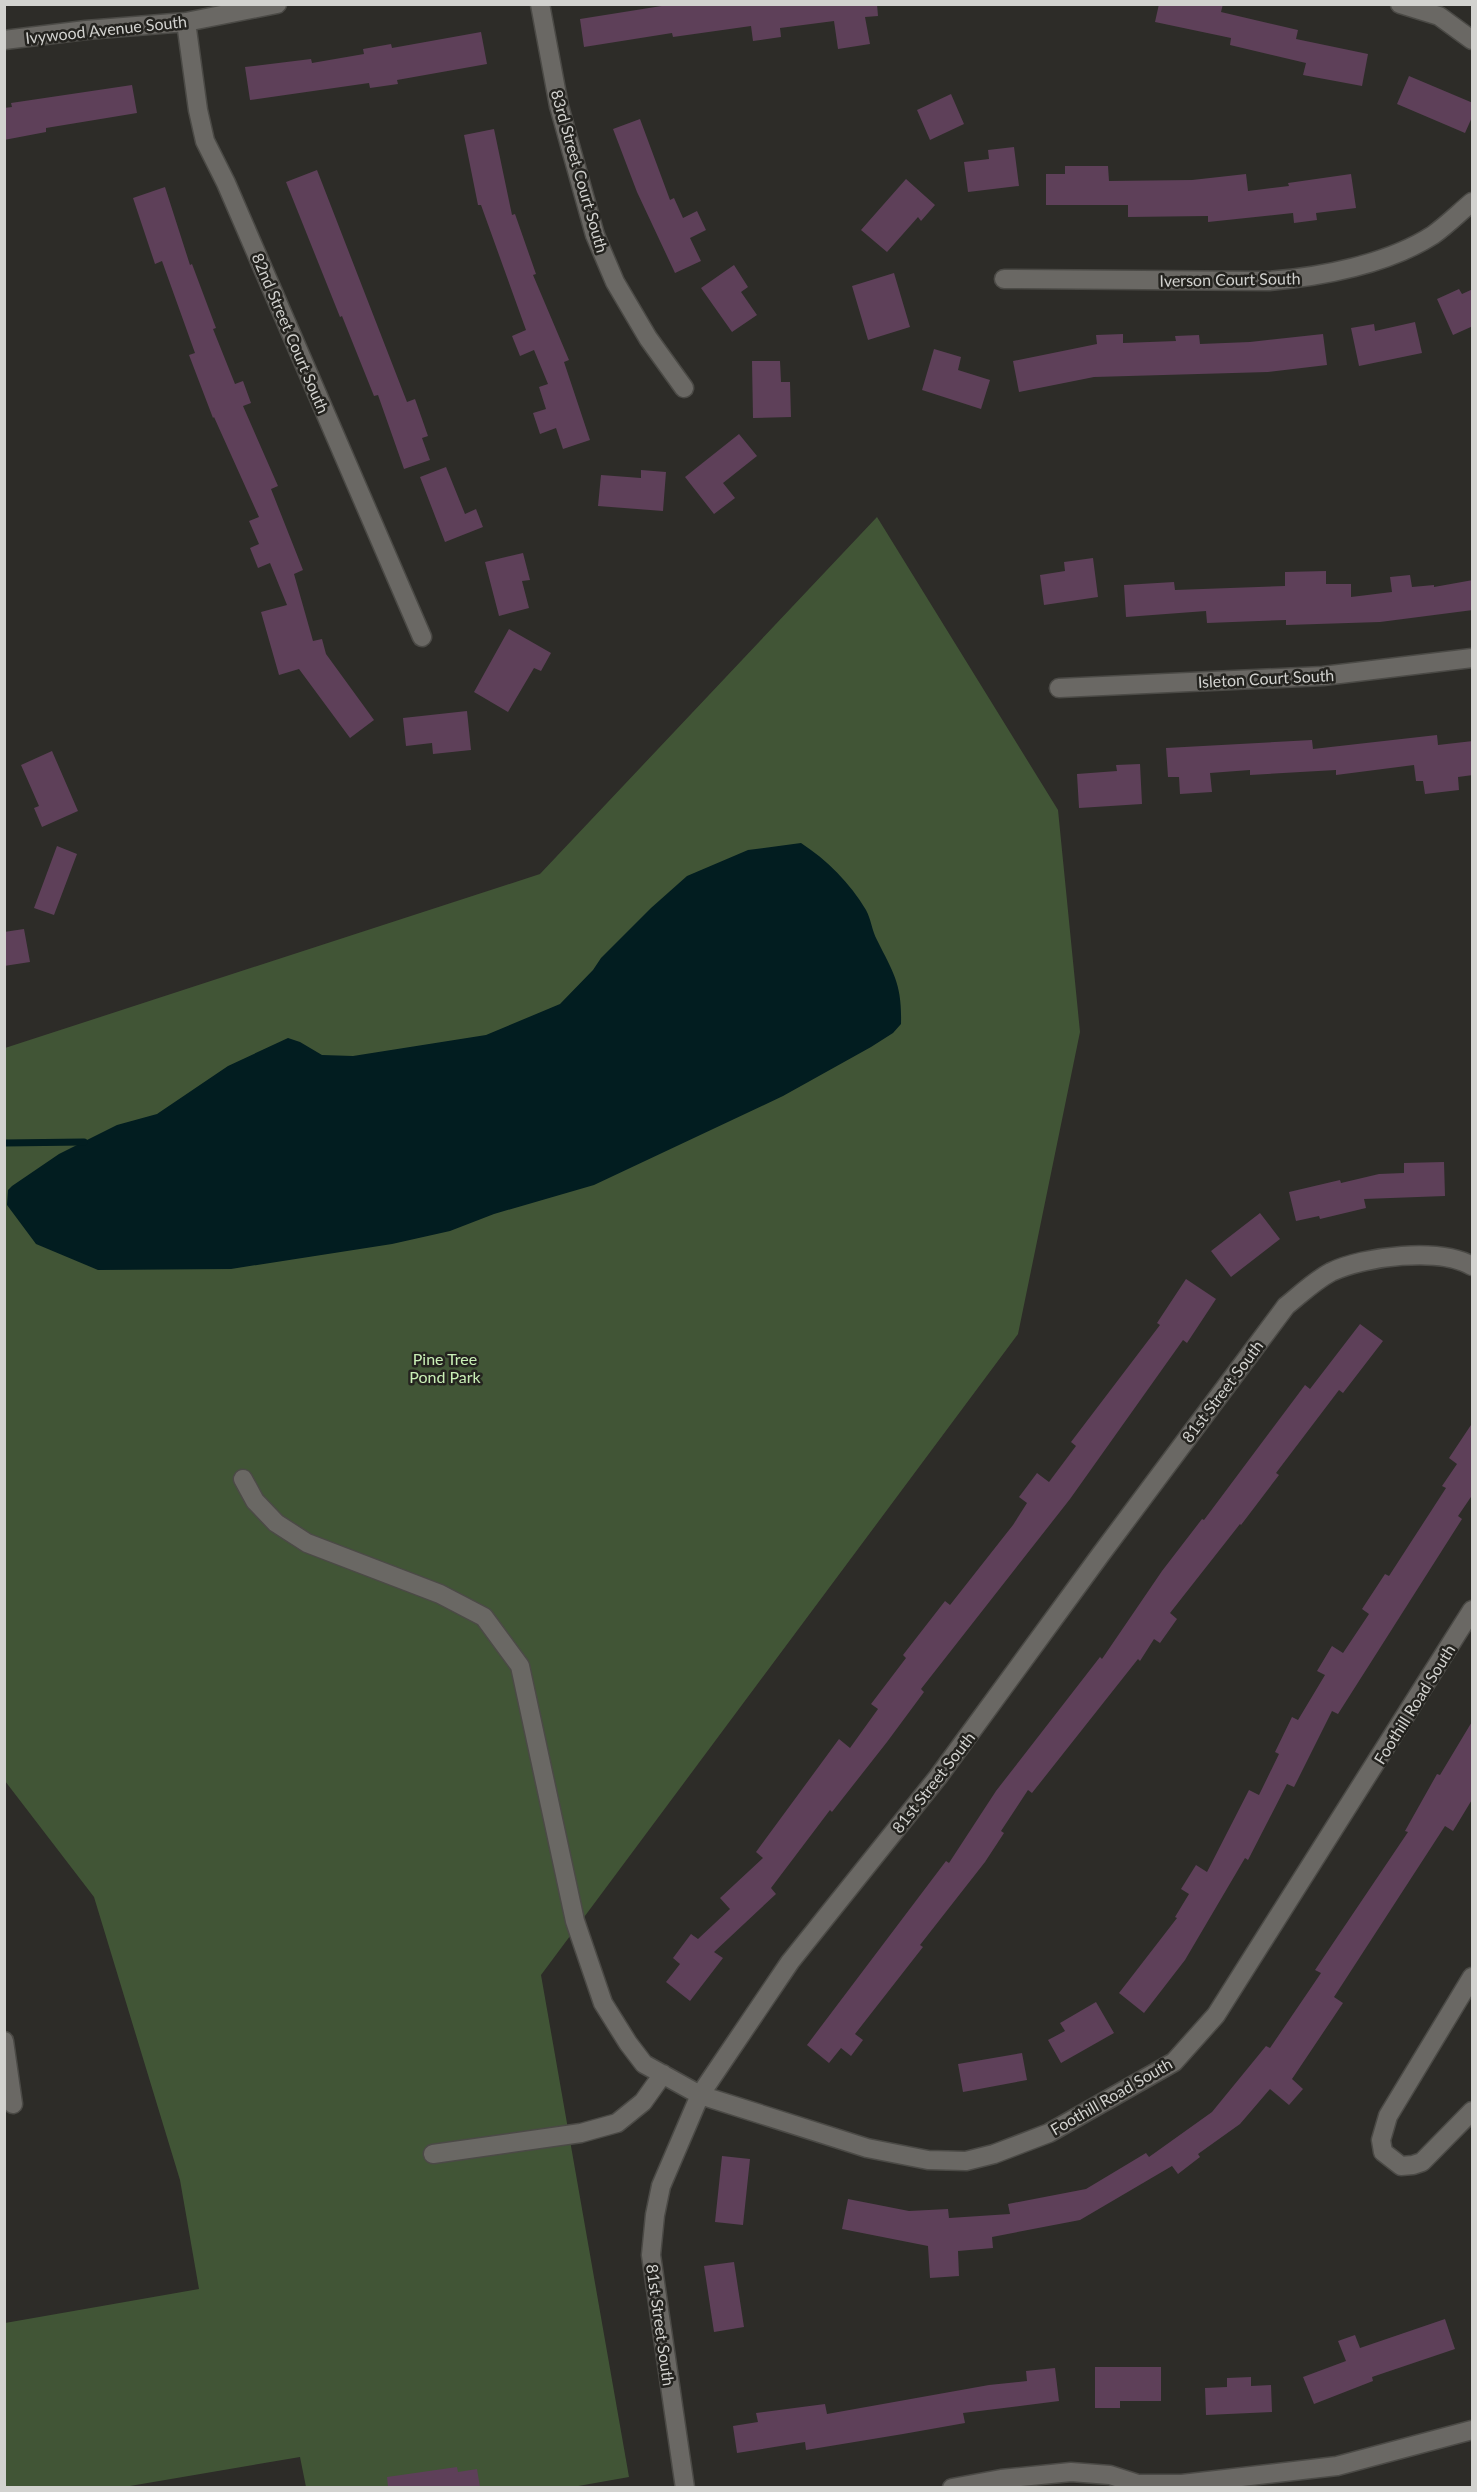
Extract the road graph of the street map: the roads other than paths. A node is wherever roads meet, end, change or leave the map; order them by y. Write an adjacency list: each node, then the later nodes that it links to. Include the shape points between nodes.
1 (277, 4): 5 (street, Ivywood Avenue South)
2 (540, 4): 10 (street, 83rd Street Court South, via 559,106 595,235 615,282)
3 (1400, 4): 4 (street)
4 (1443, 10): 7 (street)
5 (186, 22): 6 (street, Ivywood Avenue South); 11 (street, 82nd Street Court South, via 206,141)
6 (4, 40)
7 (1473, 40)
8 (1473, 202): 9 (street, Iverson Court South, via 1432,235 1377,261 1307,278)
9 (1004, 279)
10 (684, 388)
11 (422, 637)
12 (1473, 658): 13 (street, Isleton Court South, via 1323,676)
13 (1059, 688)
14 (1473, 1266): 20 (street, 81st Street South, via 1461,1259 1419,1255 1375,1259 1334,1271 1286,1306 938,1777 790,1962)
15 (243, 1479): 19 (street, Foothill Road South, via 255,1501 276,1523 307,1543 440,1594 484,1617 520,1666 575,1921 603,2003 645,2064)
16 (1473, 1610): 20 (street, Foothill Road South, via 1216,2015 1174,2062 1049,2133 966,2161 928,2160 867,2148)
17 (1473, 1977): 22 (street, via 1388,2116 1383,2152 1401,2166 1422,2162)
18 (4, 2041): 21 (street)
19 (663, 2074): 20 (street, Foothill Road South); 23 (street, via 643,2102 617,2123 581,2133)
20 (700, 2095): 25 (street, 81st Street South, via 661,2186 651,2255)
21 (13, 2104)
22 (1473, 2111)
23 (433, 2154)
24 (1473, 2430): 26 (street, via 1337,2466 1182,2484 1138,2484 1110,2475 1071,2472)
25 (685, 2487)
26 (952, 2487)

